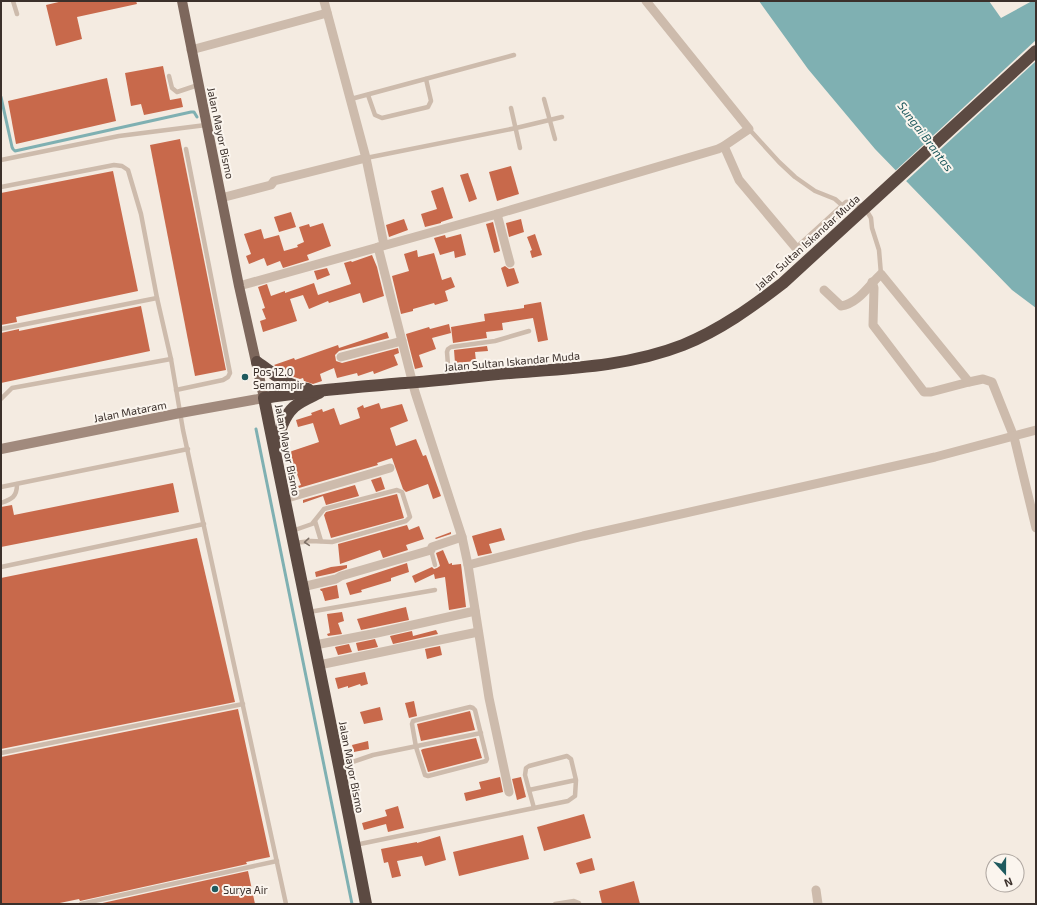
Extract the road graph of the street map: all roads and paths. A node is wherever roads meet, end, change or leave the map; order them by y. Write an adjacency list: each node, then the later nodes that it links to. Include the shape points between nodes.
1 (13, 1): 5 (lane)
2 (182, 1): 7 (main road, Jalan Mayor Bismo)
3 (324, 1): 6 (street)
4 (646, 1): 21 (street)
5 (17, 14)
6 (327, 14): 7 (street); 14 (street)
7 (191, 50): 12 (main road, Jalan Mayor Bismo)
8 (1036, 50): 48 (highway, Jalan Sultan Iskandar Muda, via 783,283 741,314 702,336 683,345 641,358 613,363 570,370)
9 (514, 55): 11 (lane)
10 (169, 76): 12 (lane, via 172,88 177,92)
11 (426, 79): 13 (lane); 13 (lane, via 431,101 428,107 382,118 375,115)
12 (198, 85): 19 (main road, Jalan Mayor Bismo)
13 (368, 95): 14 (lane)
14 (351, 99): 26 (street)
15 (544, 99): 18 (lane)
16 (511, 108): 20 (lane)
17 (562, 117): 18 (lane)
18 (549, 120): 20 (lane); 22 (lane)
19 (207, 125): 27 (lane, via 119,136); 29 (main road, Jalan Mayor Bismo)
20 (516, 128): 24 (lane); 26 (lane)
21 (749, 129): 23 (street); 31 (lane, via 795,177 815,191 835,199)
22 (555, 139)
23 (724, 146): 32 (street); 34 (street, via 739,180)
24 (520, 148)
25 (186, 149): 51 (lane, via 230,373 223,380)
26 (366, 158): 29 (street, via 274,181 271,185); 33 (street)
27 (1, 160)
28 (1, 187): 41 (lane, via 114,165 128,170 141,214)
29 (221, 198): 39 (main road, Jalan Mayor Bismo)
30 (853, 204): 31 (street); 37 (lane, via 862,207 871,218 880,250)
31 (844, 207): 34 (street)
32 (497, 214): 33 (street); 35 (street)
33 (381, 246): 39 (street); 44 (street)
34 (798, 248): 36 (lane, via 799,251)
35 (510, 263)
36 (782, 265)
37 (881, 274): 38 (street); 49 (street)
38 (872, 282): 40 (street, via 858,298 844,306); 49 (street, via 873,325 924,392)
39 (239, 286): 47 (main road, Jalan Mayor Bismo)
40 (824, 290)
41 (157, 298): 42 (lane); 46 (lane)
42 (1, 329)
43 (529, 331): 48 (lane, via 494,341 451,347 447,352)
44 (402, 340): 45 (street); 50 (street)
45 (341, 357)
46 (172, 358): 51 (lane); 54 (lane, via 12,388)
47 (257, 362): 52 (highway, via 291,384); 53 (main road, Jalan Mayor Bismo)
48 (449, 379): 50 (highway, Jalan Sultan Iskandar Muda)
49 (969, 382): 57 (street, via 983,379 992,382)
50 (413, 383): 52 (highway, Jalan Sultan Iskandar Muda); 70 (street)
51 (176, 390): 55 (lane)
52 (323, 390): 53 (highway, Jalan Sultan Iskandar Muda); 60 (highway, via 294,407 278,438)
53 (264, 398): 55 (main road, Jalan Mataram); 60 (highway, Jalan Mayor Bismo)
54 (1, 399)
55 (180, 413): 58 (main road, Jalan Mataram); 59 (lane)
56 (1036, 430): 57 (street)
57 (1014, 437): 68 (street); 74 (street)
58 (1, 449)
59 (188, 449): 62 (lane); 67 (lane)
60 (275, 453): 64 (highway, Jalan Mayor Bismo)
61 (390, 468): 64 (street)
62 (17, 484): 63 (lane); 65 (lane, via 15,495)
63 (1, 487)
64 (284, 499): 69 (highway, Jalan Mayor Bismo)
65 (1, 503)
66 (315, 521): 69 (lane); 71 (lane); 71 (lane, via 327,508 398,490 402,492 410,517 406,521 332,542)
67 (204, 524): 75 (lane); 83 (lane)
68 (1036, 528)
69 (292, 538): 71 (lane, one-way to 69); 76 (highway, Jalan Mayor Bismo)
70 (462, 538): 72 (street, via 432,547); 74 (street)
71 (321, 541)
72 (431, 550): 73 (lane); 76 (street)
73 (435, 565)
74 (468, 565): 78 (street)
75 (1, 567)
76 (302, 587): 79 (highway, Jalan Mayor Bismo)
77 (435, 590): 79 (lane)
78 (475, 612): 80 (street); 81 (street)
79 (308, 613): 81 (highway, Jalan Mayor Bismo)
80 (478, 632): 82 (street); 90 (street)
81 (315, 645): 82 (highway, Jalan Mayor Bismo)
82 (319, 665): 87 (highway, Jalan Mayor Bismo)
83 (243, 704): 86 (lane); 93 (lane)
84 (481, 733): 85 (lane); 85 (lane, via 475,710 470,707 413,721); 85 (lane, via 486,761 428,776 423,773)
85 (416, 746): 87 (lane, via 372,755)
86 (1, 753)
87 (339, 767): 92 (highway, Jalan Mayor Bismo)
88 (576, 780): 89 (lane); 89 (lane, via 571,759 567,756 526,768); 91 (lane, via 575,796 568,801)
89 (529, 790): 91 (lane)
90 (509, 792)
91 (534, 808): 92 (lane)
92 (355, 845): 97 (highway, Jalan Mayor Bismo)
93 (277, 861): 95 (lane); 96 (lane)
94 (816, 890): 100 (street)
95 (80, 904)
96 (286, 904)
97 (366, 904)
98 (555, 904): 99 (lane, via 574,901)
99 (579, 904)
100 (818, 904)

